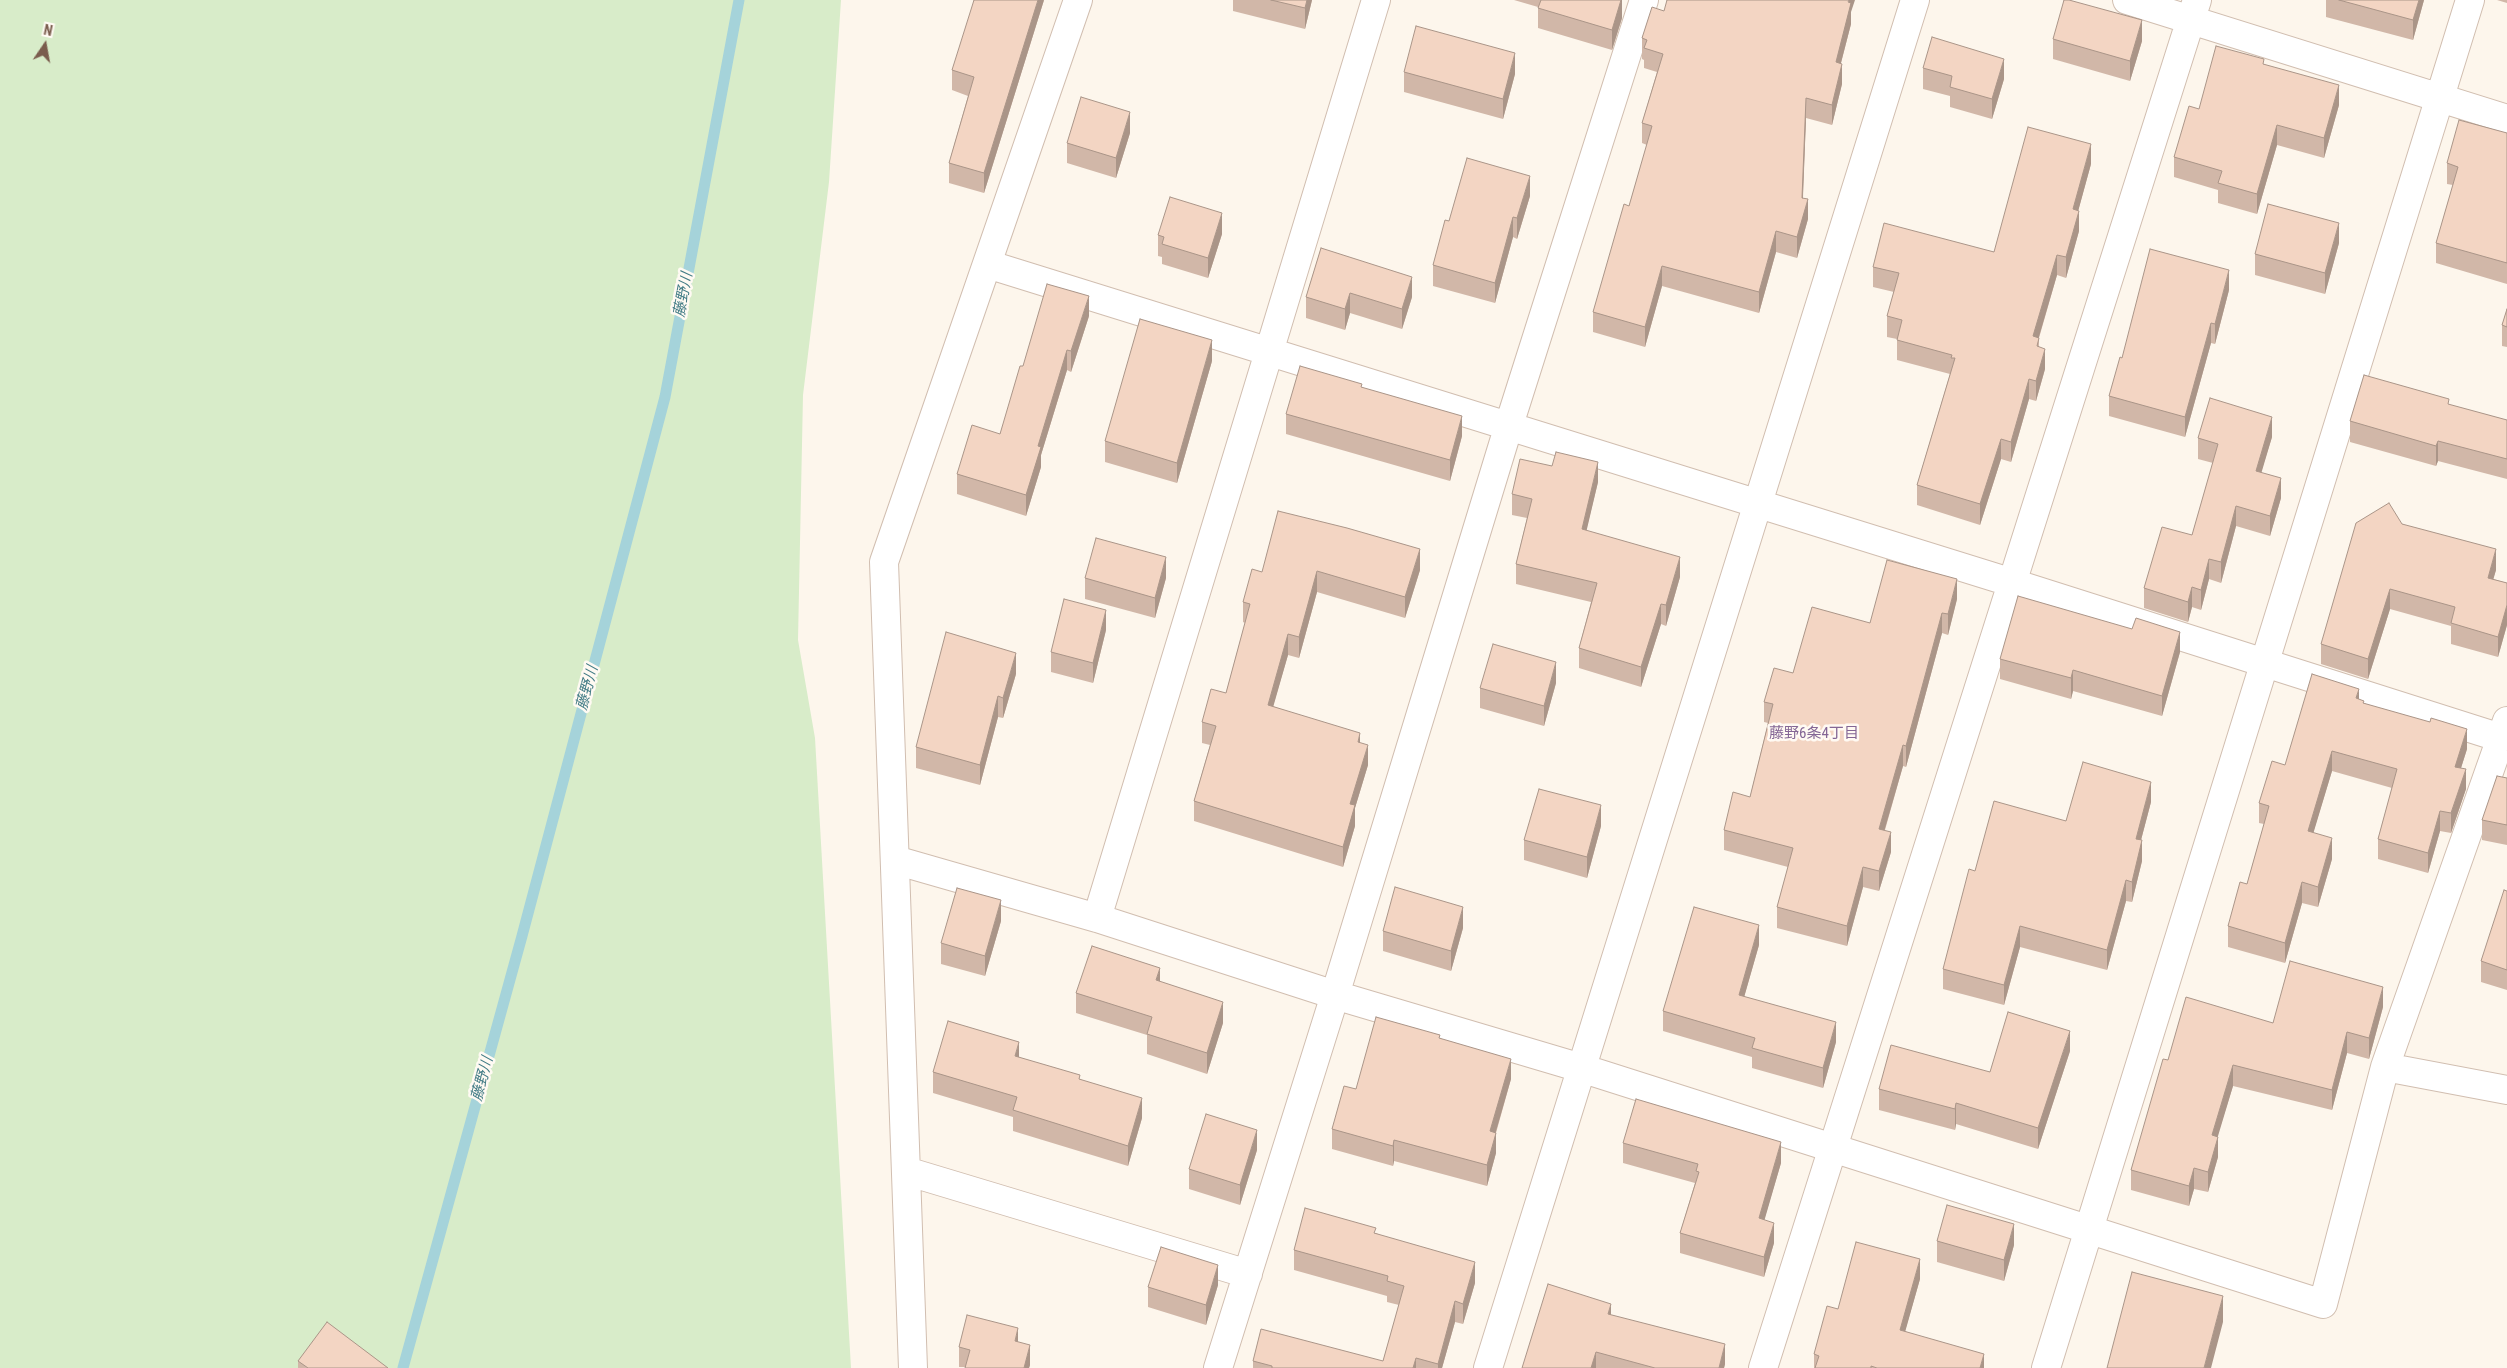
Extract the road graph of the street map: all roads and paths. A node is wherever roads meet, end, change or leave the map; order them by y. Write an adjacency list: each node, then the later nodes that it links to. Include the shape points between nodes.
1 (1078, 0): 10 (street)
2 (1376, 0): 11 (street)
3 (1644, 0): 12 (street)
4 (1915, 0): 13 (street)
5 (2127, 0): 7 (street)
6 (2470, 0): 8 (street)
7 (2194, 10): 8 (street); 14 (street)
8 (2439, 97): 9 (street); 15 (street)
9 (2507, 119)
10 (987, 264): 11 (street); 17 (street, via 884,562)
11 (1268, 353): 12 (street); 18 (street)
12 (1509, 425): 13 (street); 19 (street)
13 (1757, 503): 14 (street); 21 (street)
14 (2013, 583): 15 (street); 23 (street)
15 (2263, 664): 16 (street); 25 (street)
16 (2504, 730): 20 (street)
17 (895, 860): 18 (street); 24 (street)
18 (1097, 918): 19 (street)
19 (1335, 995): 21 (street); 26 (street)
20 (2385, 1067): 22 (street); 25 (street, via 2323,1304)
21 (1581, 1068): 23 (street); 29 (street)
22 (2507, 1090)
23 (1834, 1148): 25 (street); 30 (street)
24 (906, 1171): 26 (street); 27 (street)
25 (2089, 1229): 31 (street)
26 (1248, 1274): 28 (street)
27 (913, 1368)
28 (1218, 1368)
29 (1488, 1368)
30 (1763, 1368)
31 (2046, 1368)

